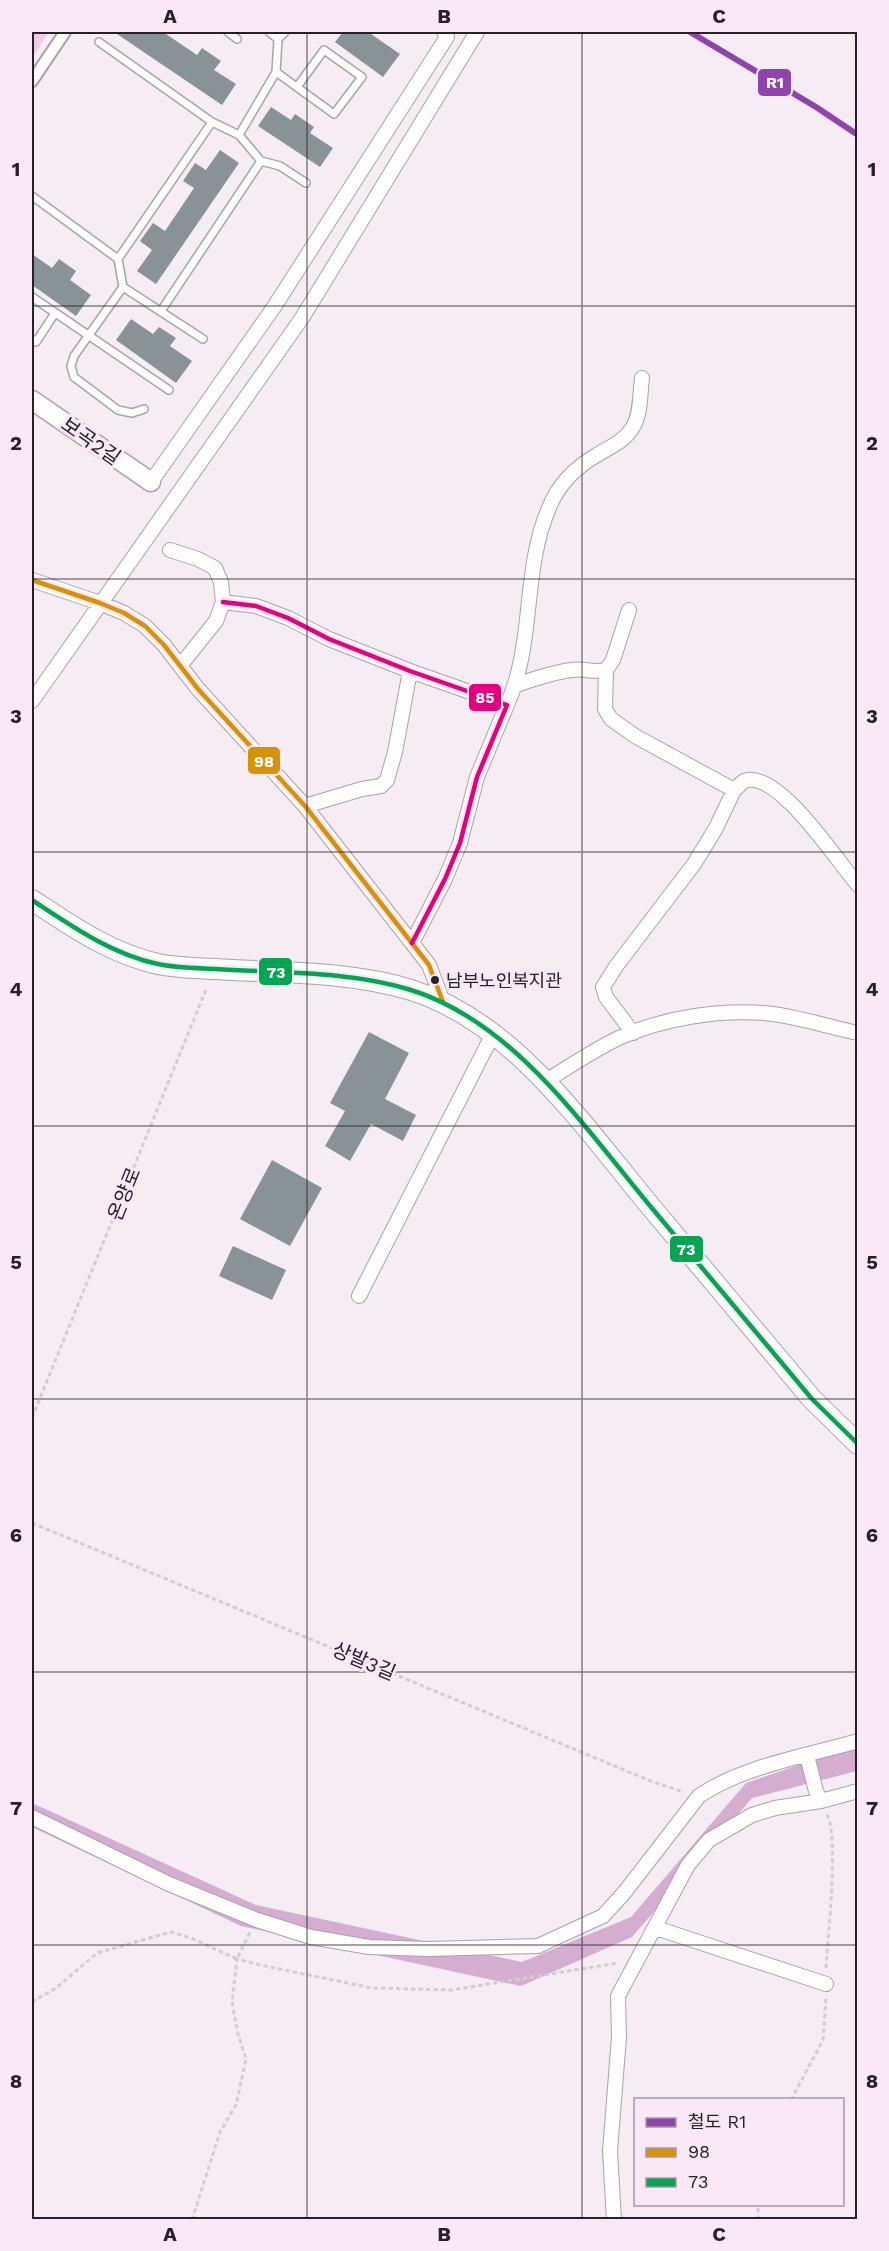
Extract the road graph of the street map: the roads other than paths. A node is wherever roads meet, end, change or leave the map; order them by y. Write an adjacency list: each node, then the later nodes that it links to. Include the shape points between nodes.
1 (65, 32): 11 (street)
2 (228, 32): 7 (lane)
3 (269, 32): 8 (lane)
4 (285, 32): 8 (lane)
5 (444, 32): 30 (street, via 447,37 274,308)
6 (477, 32): 34 (street, via 302,318)
7 (237, 39)
8 (278, 39): 10 (lane)
9 (99, 42): 13 (lane)
10 (276, 72): 12 (lane); 14 (lane)
11 (32, 81)
12 (297, 87): 12 (lane, via 334,114 362,77 324,50)
13 (212, 122): 14 (lane); 18 (lane)
14 (240, 135): 15 (lane)
15 (261, 161): 16 (lane, via 280,166); 21 (lane)
16 (306, 183)
17 (32, 196): 18 (lane)
18 (118, 259): 19 (lane)
19 (123, 287): 21 (lane); 23 (lane)
20 (32, 297): 22 (lane)
21 (161, 311): 25 (lane)
22 (55, 313): 23 (lane); 24 (lane, via 36,342)
23 (88, 335): 27 (lane); 29 (lane, via 74,356 74,377 118,410 132,413)
24 (32, 339)
25 (203, 339)
26 (642, 378): 39 (street, via 634,426 622,441 579,467 549,508 535,562)
27 (169, 390)
28 (32, 400): 30 (street, 보곡2길)
29 (144, 409)
30 (151, 482)
31 (170, 550): 33 (street, via 215,568)
32 (32, 580): 34 (street)
33 (223, 602): 36 (street, via 216,621); 38 (street, via 256,606)
34 (100, 603): 36 (street, via 145,626); 40 (street)
35 (629, 610): 37 (street)
36 (180, 666): 43 (street)
37 (606, 670): 39 (street, via 558,672); 42 (street, via 605,709 611,719)
38 (411, 671): 41 (street); 43 (street, via 387,780 381,786)
39 (516, 685): 41 (street)
40 (32, 701)
41 (507, 705): 46 (street, via 477,777 460,843)
42 (734, 790): 44 (street, via 744,781 754,780 788,800); 48 (street, via 694,864 603,987)
43 (304, 806): 46 (street)
44 (858, 885)
45 (32, 900): 47 (main road, via 93,939 157,964 337,976 411,990)
46 (412, 943): 47 (street, via 429,965)
47 (443, 1002): 50 (main road)
48 (633, 1033): 49 (street, via 691,1017 733,1013 766,1013); 51 (street)
49 (858, 1033)
50 (493, 1034): 51 (main road); 52 (street)
51 (546, 1081): 53 (main road, via 812,1398)
52 (359, 1296)
53 (858, 1444)
54 (858, 1741): 55 (street)
55 (807, 1760): 57 (street); 58 (street, via 742,1773 713,1786 699,1796 603,1916 538,1946 369,1947 311,1936 256,1920 169,1884)
56 (858, 1791): 57 (street)
57 (818, 1796): 59 (street, via 752,1815 709,1840 688,1865)
58 (32, 1817)
59 (656, 1928): 60 (street); 61 (street, via 618,1996 610,2151)
60 (826, 1984)
61 (614, 2220)

